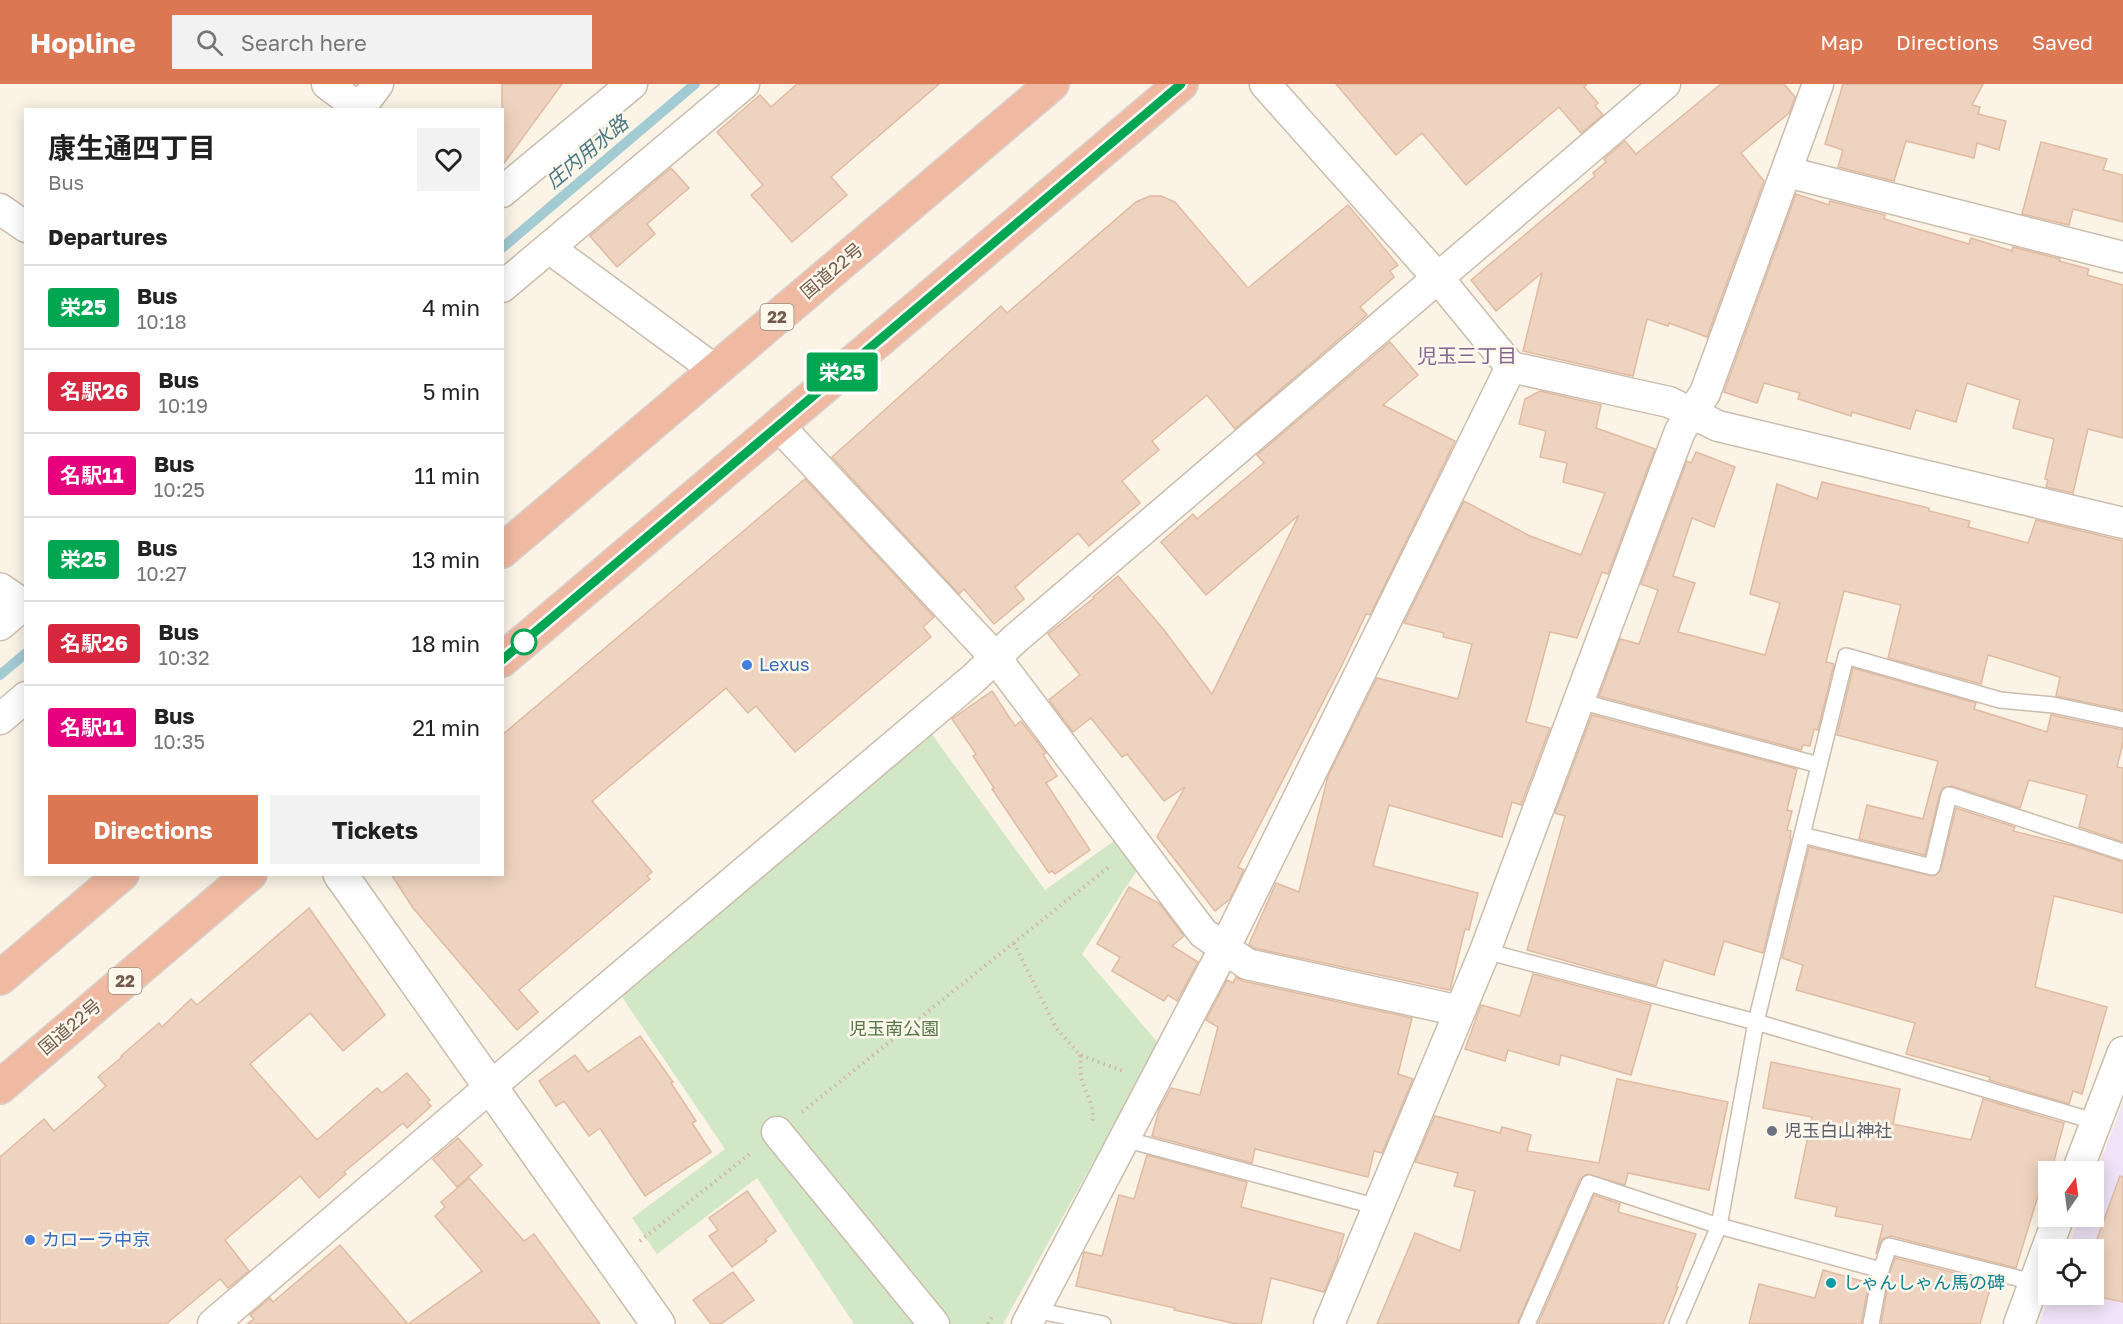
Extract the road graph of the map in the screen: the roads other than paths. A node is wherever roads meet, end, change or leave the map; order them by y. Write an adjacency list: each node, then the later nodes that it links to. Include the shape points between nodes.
1 (327, 84): 10 (street)
2 (378, 84): 11 (street)
3 (632, 84): 13 (street)
4 (744, 84): 16 (street)
5 (1052, 84): 21 (highway, 国道22号 / 22)
6 (1181, 84): 23 (highway)
7 (1265, 84): 18 (street)
8 (1665, 84): 18 (street)
9 (1818, 84): 12 (street)
10 (360, 108)
11 (362, 108)
12 (1786, 172): 17 (street); 22 (street, via 1705,393)
13 (504, 190)
14 (0, 209): 15 (street)
15 (24, 226)
16 (549, 248): 19 (street); 21 (street)
17 (2123, 257)
18 (1438, 278): 20 (street); 26 (street)
19 (504, 284)
20 (1511, 367): 22 (street, via 1669,402); 38 (street)
21 (715, 370): 25 (highway, 国道22号 / 22)
22 (1691, 414): 24 (street, via 1718,426); 29 (street, via 1680,431)
23 (779, 426): 26 (street); 27 (highway)
24 (2123, 523)
25 (504, 549)
26 (995, 657): 38 (street, via 1203,933); 45 (street, via 975,678)
27 (504, 658)
28 (24, 699): 30 (street)
29 (1579, 701): 32 (lane); 39 (street)
30 (0, 719)
31 (2123, 720): 32 (lane, via 2053,705 2000,700 1846,656)
32 (1819, 765): 33 (lane)
33 (1802, 834): 34 (lane, via 1932,867 1949,795); 42 (lane)
34 (2123, 852)
35 (120, 876): 40 (highway)
36 (247, 876): 44 (highway, 国道22号 / 22)
37 (341, 876): 45 (street)
38 (1224, 949): 41 (street, via 1247,964); 48 (street)
39 (1485, 951): 41 (street); 42 (lane)
40 (0, 978)
41 (1460, 1011): 50 (street)
42 (1756, 1022): 46 (lane); 51 (lane)
43 (2123, 1052): 46 (street)
44 (0, 1087)
45 (490, 1087): 56 (street); 57 (street)
46 (2097, 1122): 49 (street)
47 (777, 1132): 58 (street)
48 (1124, 1139): 50 (lane); 55 (street)
49 (2081, 1161)
50 (1378, 1207): 60 (street)
51 (1719, 1226): 53 (lane); 61 (lane, via 1589,1182); 62 (lane)
52 (2055, 1227): 54 (street)
53 (1881, 1270): 54 (lane, via 1889,1246); 63 (lane)
54 (2033, 1282): 64 (street)
55 (1031, 1317): 59 (lane)
56 (213, 1324)
57 (658, 1324)
58 (934, 1324)
59 (1103, 1324)
60 (1329, 1324)
61 (1527, 1324)
62 (1677, 1324)
63 (1871, 1324)
64 (2019, 1324)

